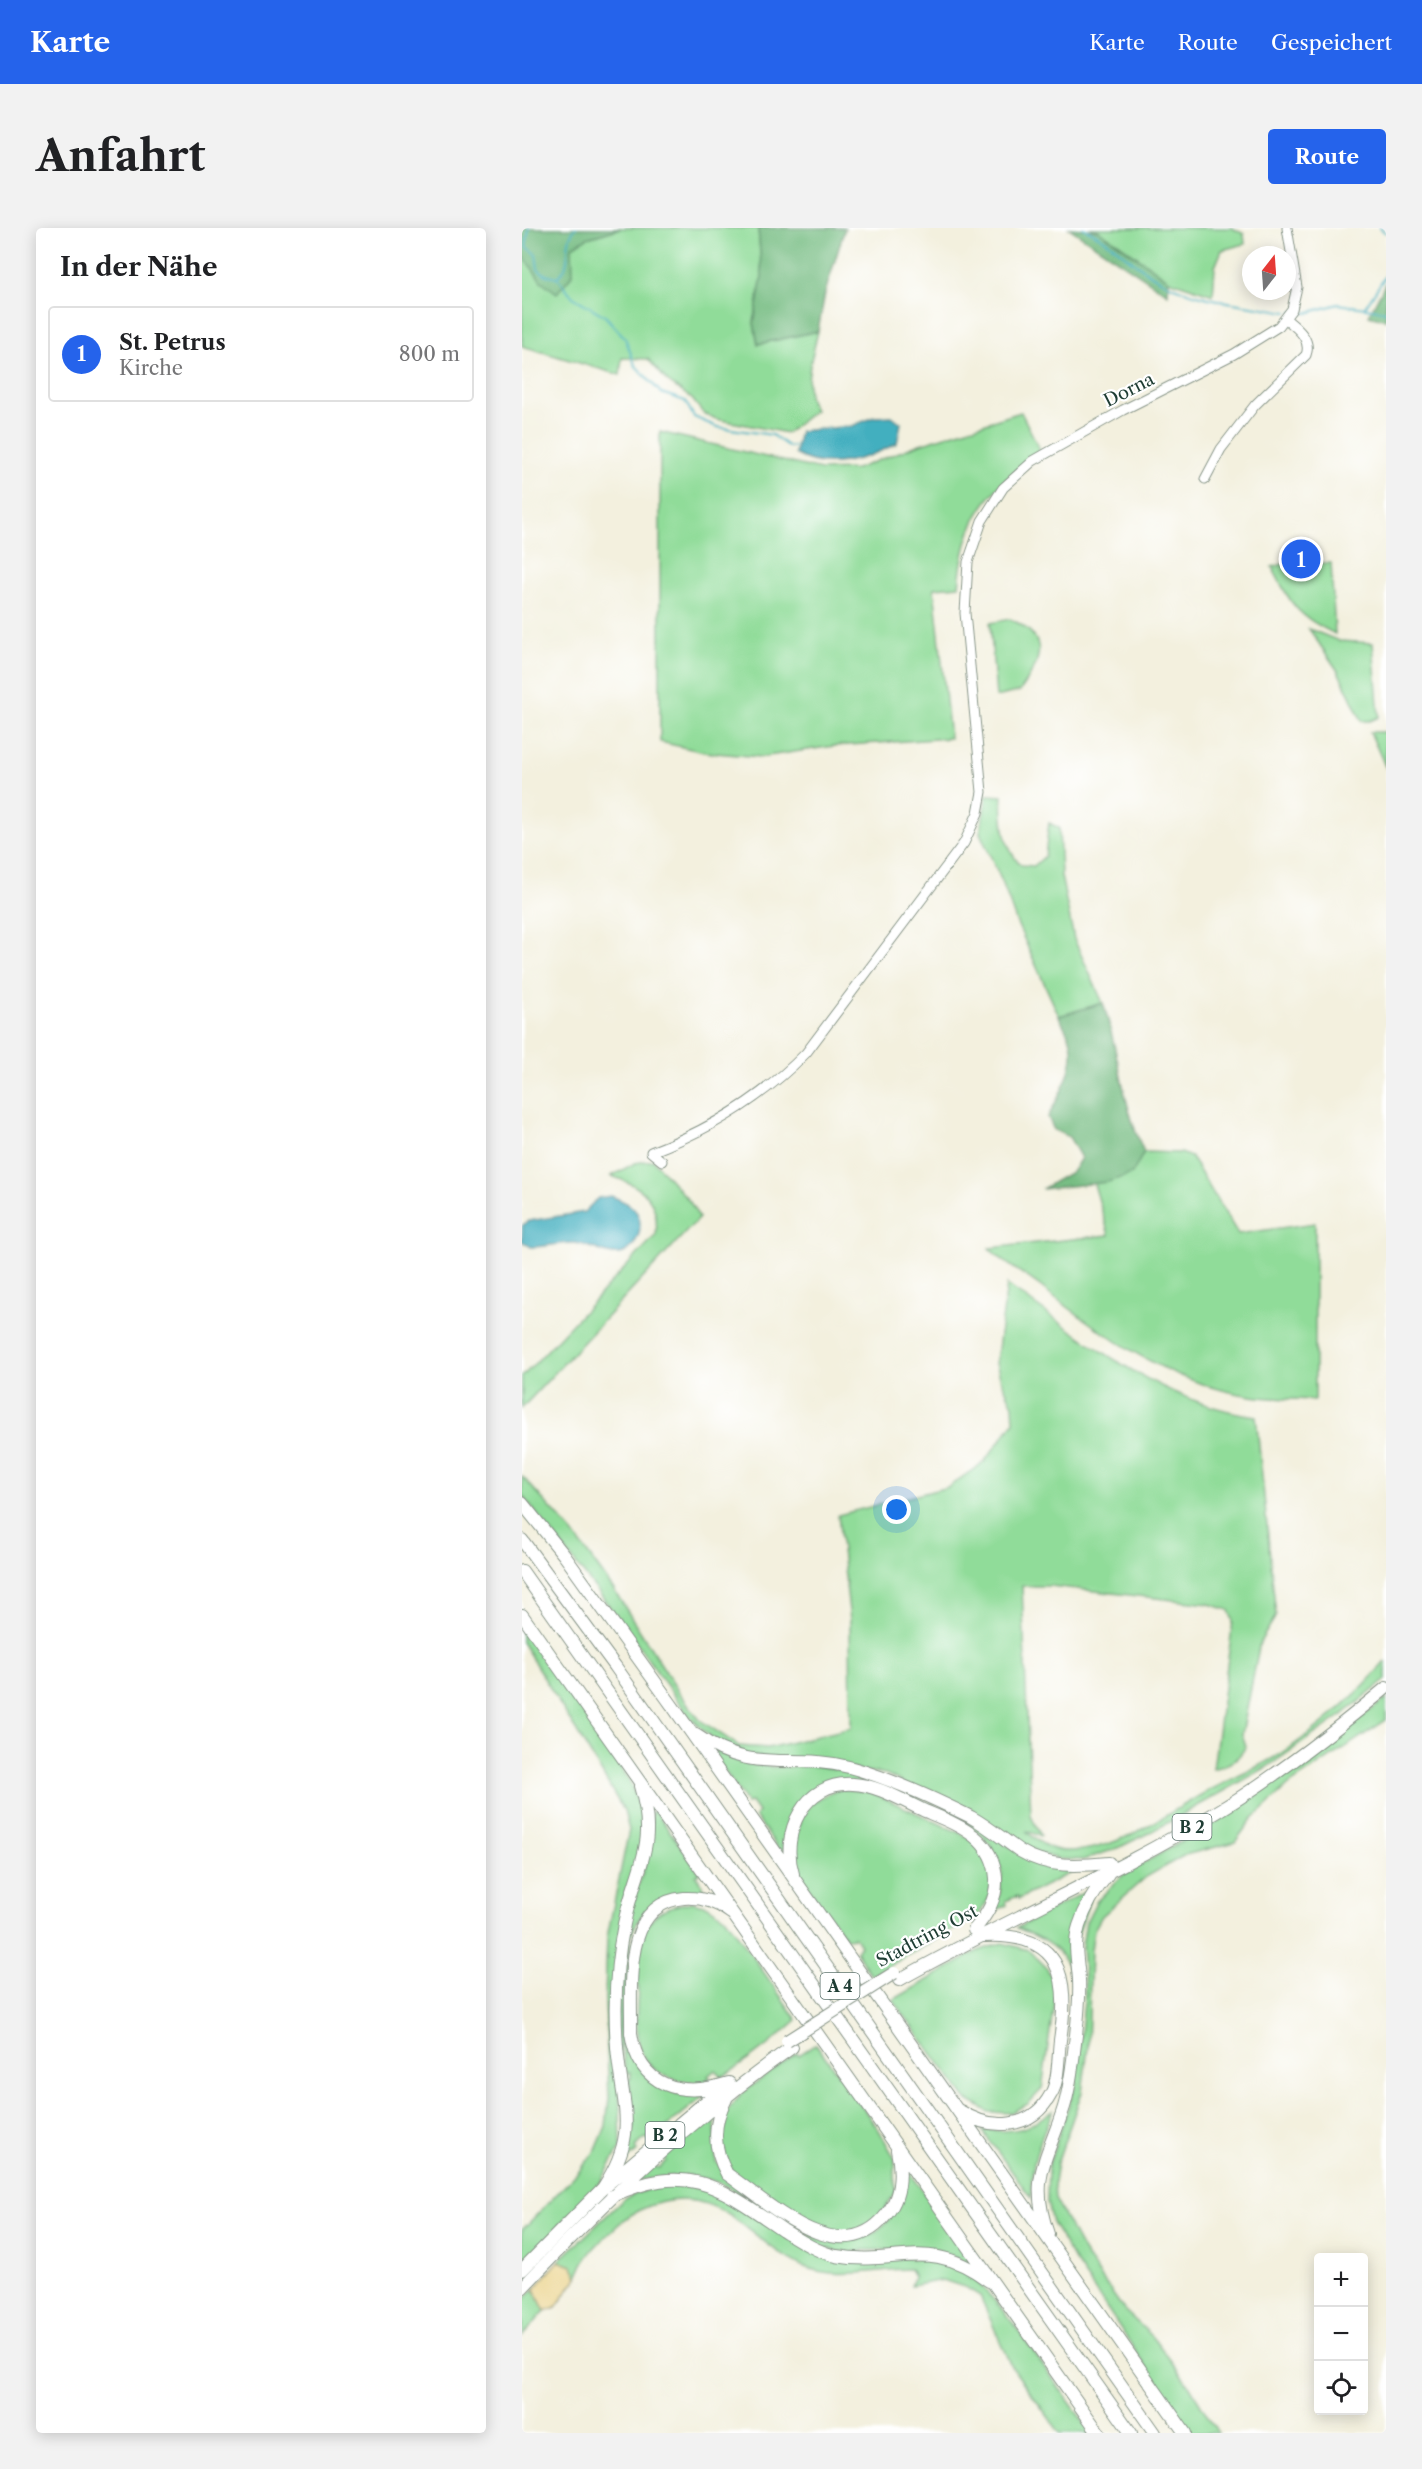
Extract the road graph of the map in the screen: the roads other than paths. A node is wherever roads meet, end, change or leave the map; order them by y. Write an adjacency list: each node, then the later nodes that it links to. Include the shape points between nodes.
1 (1287, 228): 2 (street, Dorna, via 1297,279)
2 (1287, 317): 3 (street, via 1306,340 1306,356 1265,393 1221,449); 4 (street, Dorna, via 1271,333 1234,354 1043,455 1015,476 994,500 975,537 966,575 965,613 982,783 978,813 964,843 806,1053 779,1079 729,1115 651,1152)
3 (1205, 479)
4 (662, 1161)
5 (522, 1503): 10 (highway, via 564,1555)
6 (522, 1540): 26 (highway, A 4)
7 (522, 1571): 25 (highway, A 4)
8 (522, 1615): 11 (highway)
9 (1386, 1688): 12 (highway, B 2, via 1302,1753)
10 (685, 1725): 12 (highway, via 721,1751 743,1759 824,1762 876,1775 972,1818 1039,1860); 13 (highway)
11 (637, 1777): 14 (highway); 19 (highway, via 649,1833 621,1944 617,2047 628,2112 626,2140)
12 (1110, 1866): 15 (highway, B 2); 20 (highway, via 1078,1927 1079,2006 1072,2069 1038,2184 1043,2220)
13 (797, 1884): 15 (highway, via 788,1843 795,1818 804,1804 839,1785 875,1789 956,1825 987,1846 995,1864 997,1889); 17 (highway)
14 (737, 1918): 16 (highway, via 706,1900 693,1897 669,1901 652,1911 641,1924 632,1972 633,2048 651,2076 694,2091); 18 (highway)
15 (976, 1933): 16 (highway, Stadtring Ost / B 2, bridge, via 897,1976); 17 (highway, via 1019,1937 1046,1952 1063,1979 1065,2010 1052,2093 1030,2117 1001,2126 970,2118)
16 (729, 2088): 18 (highway, via 715,2128 719,2160 728,2174 818,2235 841,2238 866,2232 882,2220 892,2208 901,2178); 19 (highway, Stadtring Ost / B 2)
17 (953, 2105): 20 (highway)
18 (895, 2143): 23 (highway)
19 (608, 2192): 21 (highway, Stadtring Ost / B 2); 22 (highway, Stadtring Ost / B 2); 23 (highway, via 656,2180 692,2180 729,2193 818,2250 836,2256 943,2257 980,2274)
20 (1054, 2249): 27 (highway)
21 (522, 2270)
22 (522, 2288)
23 (998, 2288): 24 (highway)
24 (1099, 2433)
25 (1131, 2433)
26 (1155, 2433)
27 (1185, 2433)

